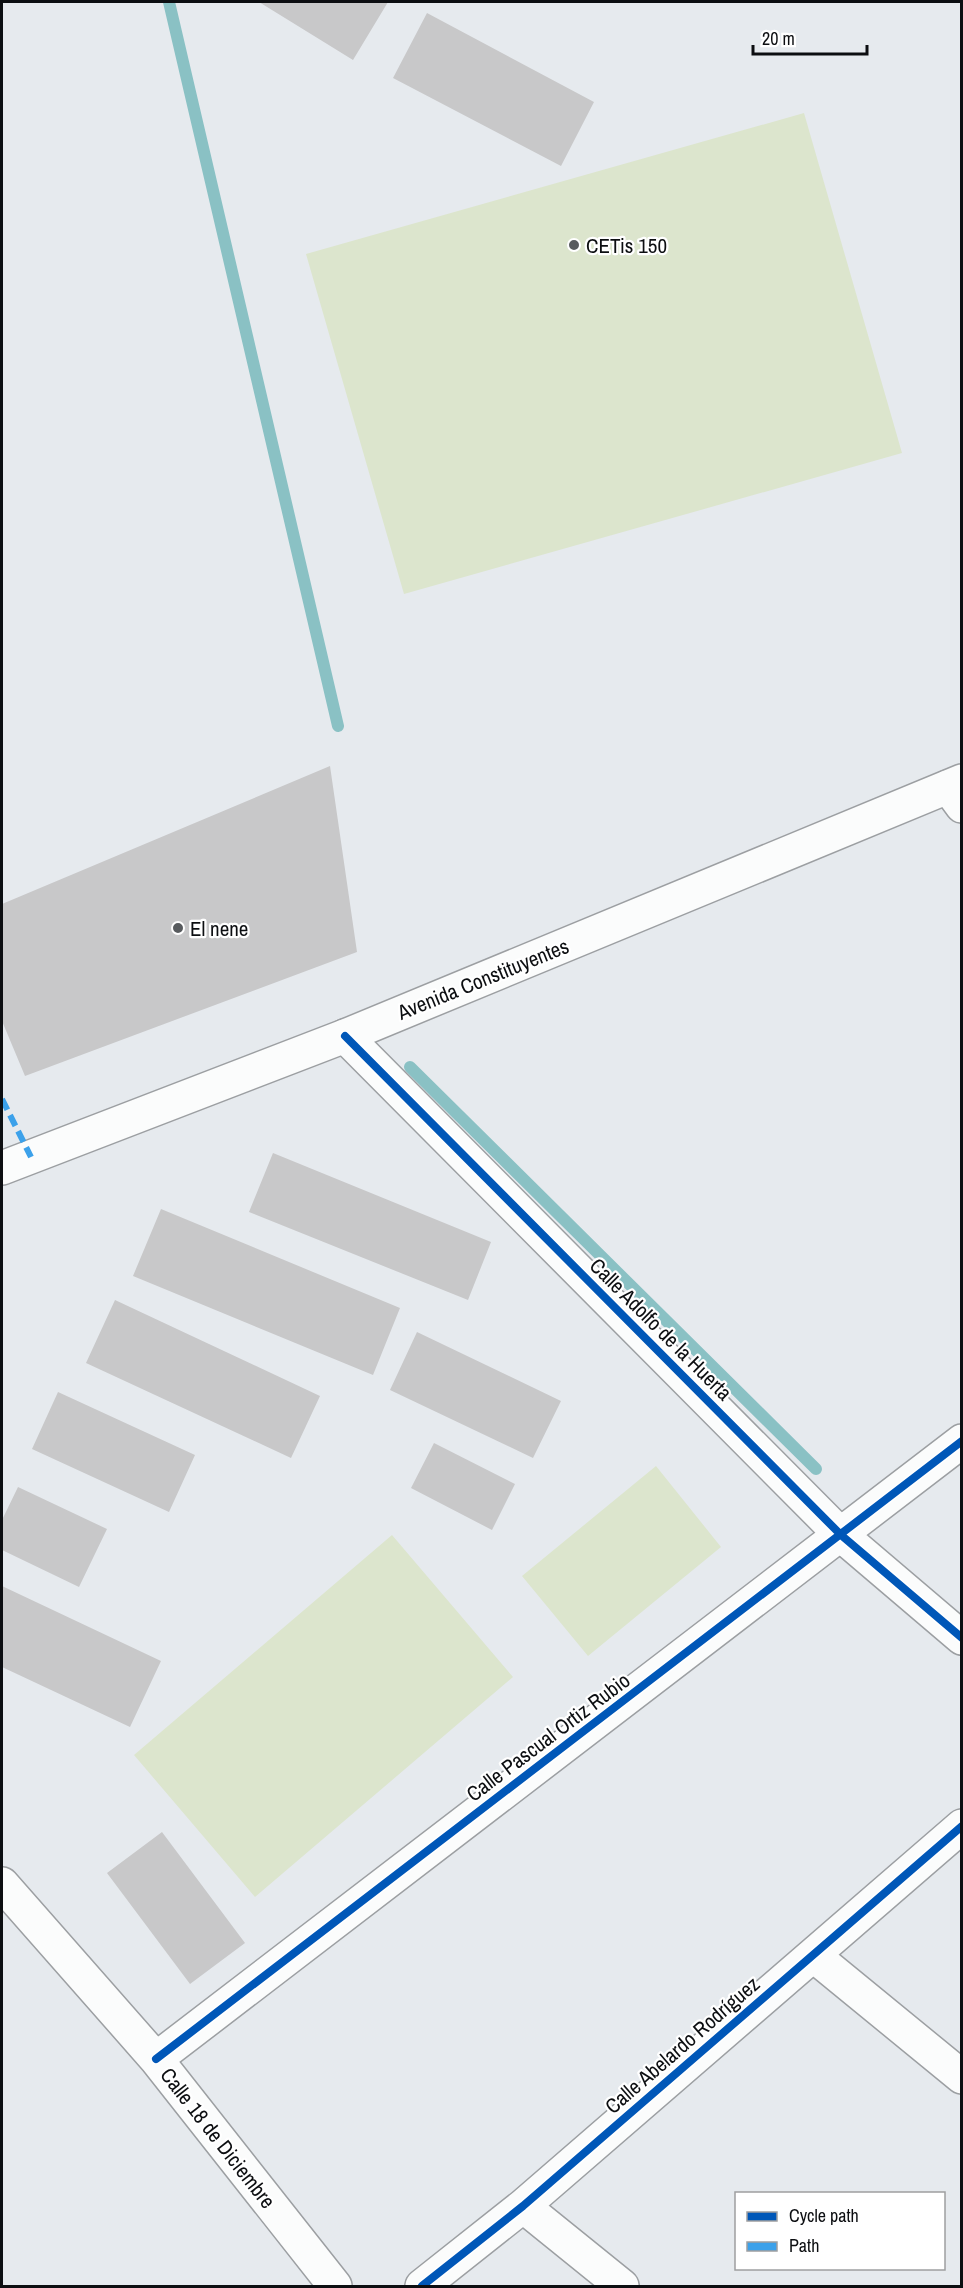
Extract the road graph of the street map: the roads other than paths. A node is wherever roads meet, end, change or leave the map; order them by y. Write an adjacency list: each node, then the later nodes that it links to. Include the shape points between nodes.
1 (957, 791): 2 (street, Avenida Constituyentes)
2 (345, 1036): 3 (street, Avenida Constituyentes); 5 (street, Calle Adolfo de la Huerta)
3 (2, 1168)
4 (962, 1442): 5 (street, Calle Pascual Ortiz Rubio)
5 (841, 1535): 6 (street, Calle Adolfo de la Huerta); 10 (street, Calle Pascual Ortiz Rubio)
6 (962, 1638)
7 (962, 1826): 9 (street, Calle Abelardo Rodríguez)
8 (2, 1884): 10 (street, Calle 18 de Diciembre)
9 (813, 1955): 11 (street); 12 (street, Calle Abelardo Rodríguez)
10 (156, 2059): 13 (street, Calle 18 de Diciembre)
11 (962, 2076)
12 (523, 2206): 14 (street, Calle Abelardo Rodríguez); 15 (street)
13 (335, 2286)
14 (422, 2286)
15 (622, 2286)

